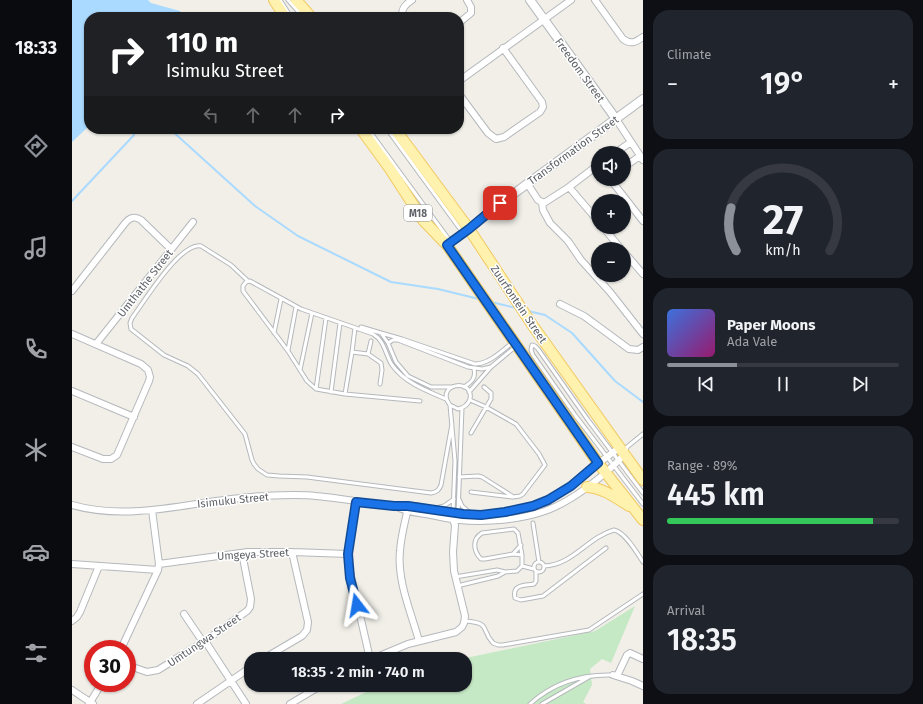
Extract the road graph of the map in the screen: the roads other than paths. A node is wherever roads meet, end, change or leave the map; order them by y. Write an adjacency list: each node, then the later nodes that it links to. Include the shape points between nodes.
1 (274, 0): 10 (main road)
2 (280, 0): 11 (lane)
3 (288, 0): 12 (lane)
4 (296, 0): 13 (main road)
5 (412, 0): 14 (street)
6 (467, 0): 15 (street, via 471,13)
7 (530, 0): 16 (street, Freedom Street)
8 (571, 0): 16 (street)
9 (595, 0): 17 (street, via 626,42 635,42)
10 (282, 12)
11 (288, 12)
12 (299, 12)
13 (307, 12)
14 (403, 12)
15 (464, 18)
16 (543, 19): 18 (street); 22 (street, Freedom Street)
17 (643, 37)
18 (503, 48): 19 (street); 20 (street, via 542,102 540,112 504,138 496,139 488,133)
19 (464, 77)
20 (464, 101)
21 (642, 101): 22 (street, Transformation Street)
22 (616, 119): 27 (street, Freedom Street); 32 (street, Transformation Street)
23 (365, 134): 42 (main road, M18, via 423,220)
24 (372, 134): 42 (lane)
25 (391, 134): 39 (lane)
26 (398, 134): 39 (main road, Zuurfontein Street / M18)
27 (631, 142): 28 (street); 29 (street, Freedom Street)
28 (625, 146)
29 (642, 158): 30 (street)
30 (631, 164)
31 (591, 170): 34 (street)
32 (527, 184): 35 (street); 39 (street, Transformation Street)
33 (616, 186): 37 (street)
34 (568, 187): 35 (street, via 547,202); 36 (street)
35 (542, 202): 59 (street, via 550,223 568,241)
36 (591, 214)
37 (643, 221)
38 (193, 222): 43 (street, Umthathe Street)
39 (466, 231): 42 (street, Transformation Street); 91 (main road, Zuurfontein Street / M18)
40 (609, 234): 41 (street)
41 (616, 242)
42 (449, 244): 63 (main road, M18)
43 (171, 249): 47 (street, via 141,220 132,218 126,222); 62 (street, Umthathe Street)
44 (631, 260): 45 (street)
45 (643, 274)
46 (248, 281): 48 (lane); 56 (lane, via 243,286 243,291); 87 (lane, via 231,265 198,246 180,255 171,265 130,323 131,329 161,353 188,366 198,374 245,434 252,460 258,469 273,476 307,477 436,492 442,485)
47 (72, 291)
48 (281, 299): 50 (lane); 56 (lane)
49 (560, 304): 64 (street, via 584,316 629,349 638,350)
50 (296, 307): 51 (lane); 65 (lane)
51 (312, 313): 52 (lane); 70 (lane)
52 (326, 318): 53 (lane); 75 (lane)
53 (340, 323): 54 (lane); 77 (lane)
54 (350, 326): 55 (lane); 57 (lane)
55 (355, 328): 66 (lane); 80 (lane, via 378,336 391,364 405,378 420,388)
56 (274, 333): 65 (lane)
57 (381, 333): 61 (lane); 63 (lane, via 475,364 488,360)
58 (72, 334): 62 (street)
59 (643, 334)
60 (371, 341): 67 (lane)
61 (388, 343): 69 (lane, via 398,340); 72 (lane, via 396,362 408,376 431,387)
62 (96, 344): 86 (street, via 141,364 148,370 149,381)
63 (515, 344): 68 (lane); 92 (main road, M18)
64 (643, 347)
65 (288, 351): 70 (lane)
66 (352, 352): 67 (lane); 79 (lane)
67 (368, 354): 71 (lane, via 381,363)
68 (491, 367): 69 (lane); 78 (lane)
69 (474, 369): 73 (lane, via 473,379)
70 (300, 370): 75 (lane, via 310,385)
71 (380, 384)
72 (452, 387): 73 (lane); 80 (lane, via 447,392)
73 (464, 387): 78 (lane)
74 (484, 387): 84 (lane, via 492,396)
75 (316, 389): 77 (lane)
76 (72, 391): 86 (street)
77 (331, 392): 79 (lane)
78 (469, 392): 81 (lane)
79 (345, 394): 82 (lane)
80 (446, 399): 83 (lane)
81 (470, 400): 84 (lane); 85 (lane)
82 (420, 402)
83 (450, 405): 85 (lane); 87 (lane)
84 (486, 407): 88 (lane); 100 (lane, via 519,428 544,462 545,466 523,494)
85 (462, 408): 94 (lane)
86 (134, 417): 90 (street, via 114,458 104,460)
87 (452, 424): 101 (lane, via 455,461)
88 (470, 433)
89 (643, 434): 91 (lane)
90 (72, 446)
91 (620, 452): 92 (street, Isimuku Street); 92 (lane, via 588,420 538,348 532,345 533,355); 93 (street, Isimuku Street); 95 (main road, Zuurfontein Street / M18); 99 (lane)
92 (602, 460): 93 (main road, M18); 108 (street, Isimuku Street, via 571,486 533,506)
93 (610, 469): 96 (street, Isimuku Street); 107 (main road, M18)
94 (459, 477): 98 (lane); 100 (lane, via 482,477)
95 (643, 480)
96 (587, 487): 107 (main road, via 607,492); 109 (street, Isimuku Street, via 546,511 482,521)
97 (471, 492): 100 (lane)
98 (458, 493): 108 (lane, via 462,506); 109 (lane)
99 (643, 493)
100 (513, 497)
101 (454, 499): 105 (lane, via 444,506); 109 (lane)
102 (356, 502): 104 (street, Isimuku Street); 106 (street, Isimuku Street, via 312,496 264,496); 115 (street)
103 (72, 505): 106 (street, Isimuku Street, via 100,510)
104 (408, 508): 105 (street, Isimuku Street); 109 (street, Isimuku Street); 134 (street, via 399,564)
105 (428, 509): 109 (street, Isimuku Street)
106 (152, 510): 124 (street)
107 (641, 512)
108 (473, 515): 109 (street, Isimuku Street)
109 (455, 518): 127 (street, via 452,562)
110 (533, 523): 118 (lane)
111 (520, 545): 116 (lane); 116 (lane, via 518,533 514,529 482,533 476,540 476,552 481,559); 117 (lane)
112 (606, 548): 125 (lane, via 543,596 521,600 515,598 514,589 536,582)
113 (292, 552): 114 (street, Umgeya Street); 115 (street, Umgeya Street); 136 (street, via 308,622 307,630 302,636)
114 (242, 553): 124 (street, Umgeya Street); 135 (street, Umtungwa Street, via 251,599 250,607)
115 (348, 554): 137 (street, via 350,578)
116 (513, 554): 117 (lane)
117 (522, 555): 122 (lane)
118 (539, 562): 123 (lane); 125 (lane, via 535,564)
119 (643, 562): 123 (lane, via 629,542 619,531 614,530 565,561)
120 (72, 564): 121 (street, Umgeya Street)
121 (99, 566): 124 (street, Umgeya Street); 132 (street, via 80,612)
122 (522, 566): 125 (lane); 126 (lane, via 517,571)
123 (544, 566): 125 (lane, via 543,571)
124 (158, 567): 133 (street)
125 (535, 570)
126 (505, 572): 127 (lane, via 497,570); 128 (lane)
127 (455, 577): 128 (street)
128 (457, 586): 131 (street)
129 (643, 594): 131 (lane, via 589,630 503,645 493,643 482,625)
130 (184, 614): 135 (street)
131 (465, 620): 134 (street, via 456,632)
132 (72, 621)
133 (125, 640)
134 (419, 641): 138 (street)
135 (204, 642): 140 (street, Umtungwa Street, via 158,670 147,672); 144 (street)
136 (276, 652)
137 (369, 652)
138 (387, 652)
139 (643, 660): 143 (street, via 630,653)
140 (136, 668)
141 (244, 672): 144 (street)
142 (590, 676): 143 (lane); 153 (lane, via 559,684); 154 (lane)
143 (615, 676): 145 (street)
144 (231, 680): 150 (street); 151 (street)
145 (643, 686)
146 (72, 690): 149 (street)
147 (97, 692): 149 (street)
148 (310, 692): 152 (street)
149 (91, 704)
150 (197, 704)
151 (246, 704)
152 (290, 704)
153 (530, 704)
154 (542, 704)

